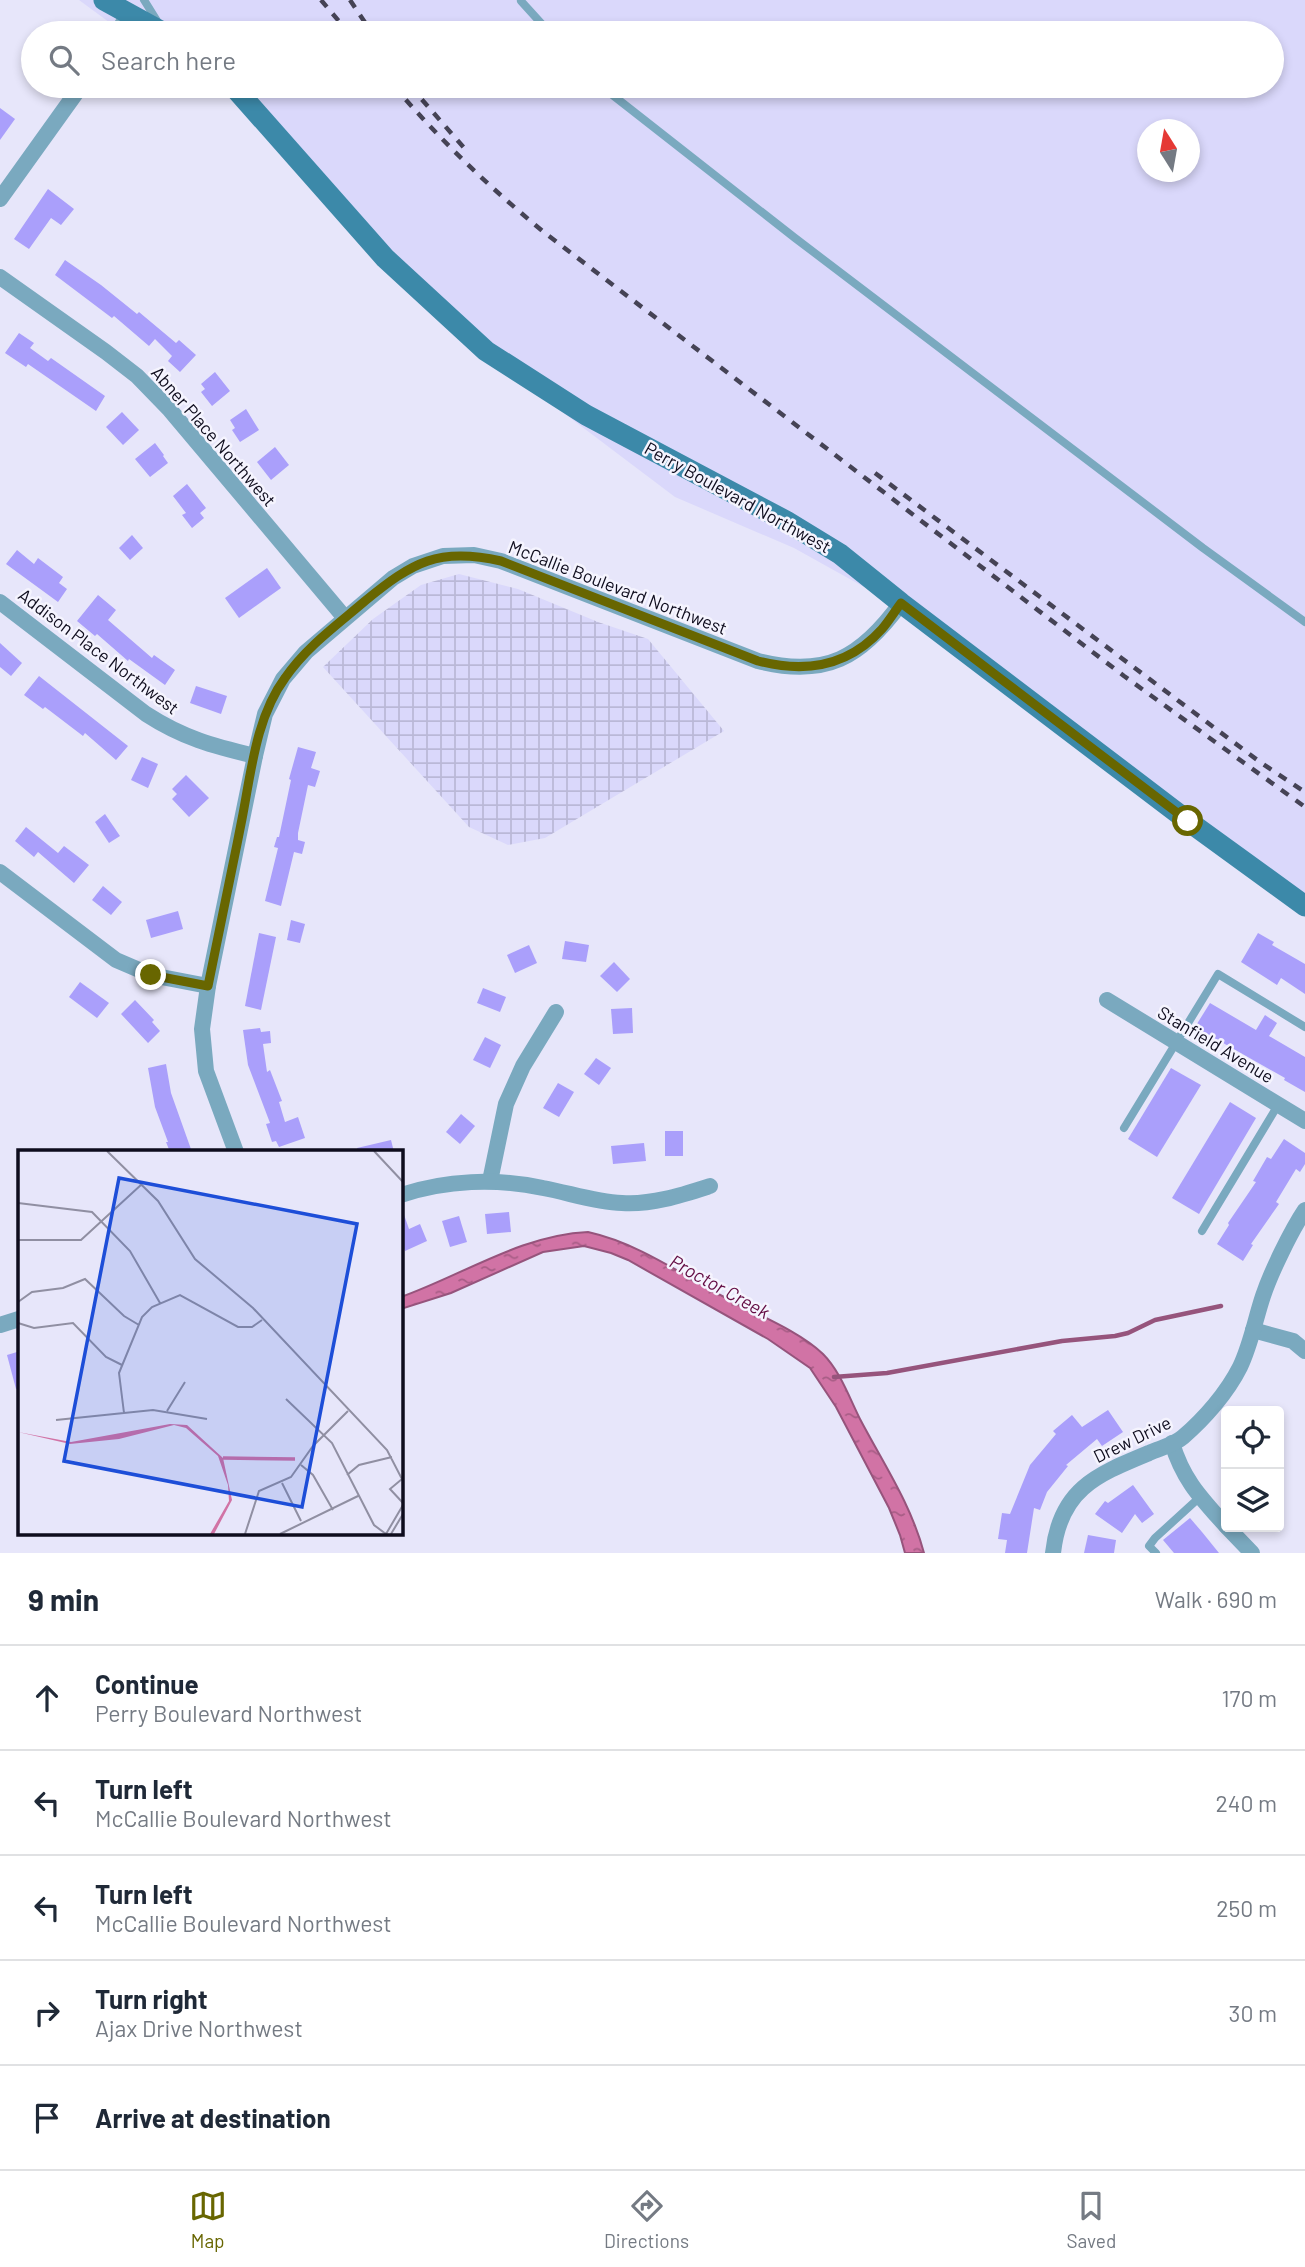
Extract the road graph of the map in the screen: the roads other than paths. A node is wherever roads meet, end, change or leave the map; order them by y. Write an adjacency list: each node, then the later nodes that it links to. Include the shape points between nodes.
1 (104, 0): 3 (street)
2 (522, 1): 6 (lane)
3 (137, 6): 4 (street); 5 (street)
4 (126, 21)
5 (152, 21)
6 (540, 21)
7 (72, 98): 10 (street)
8 (244, 98): 13 (street, Perry Boulevard Northwest, via 385,258 486,351 586,415 786,521 840,554)
9 (616, 98): 15 (lane)
10 (0, 199)
11 (0, 277): 14 (street, Abner Place Northwest, via 136,376 170,410)
12 (0, 602): 16 (street, Addison Place Northwest, via 167,728 201,743)
13 (901, 603): 14 (street, McCallie Boulevard Northwest, via 881,630 857,650 832,662 801,668 758,661 501,561 474,555 443,556 413,566); 18 (street, Perry Boulevard Northwest)
14 (345, 618): 16 (street, McCallie Boulevard Northwest, via 283,679 265,715)
15 (1305, 622)
16 (255, 756): 19 (street, McCallie Boulevard Northwest)
17 (0, 872): 19 (street, via 116,960 151,975)
18 (1305, 906)
19 (208, 986): 27 (street, McCallie Boulevard Northwest, via 202,1028 206,1071)
20 (1107, 1000): 23 (street, Stanfield Avenue)
21 (556, 1012): 28 (street, via 506,1104)
22 (1305, 1027): 23 (lane, via 1218,974)
23 (1176, 1042): 24 (street, Stanfield Avenue); 26 (lane)
24 (1278, 1105): 25 (street, Stanfield Avenue); 32 (lane)
25 (1305, 1121)
26 (1124, 1128)
27 (235, 1150)
28 (490, 1181): 29 (street, via 625,1204 669,1199); 30 (street)
29 (710, 1186)
30 (402, 1195)
31 (1305, 1210): 35 (street, Drew Drive, via 1263,1294)
32 (1202, 1231)
33 (18, 1319): 34 (street)
34 (0, 1325)
35 (1253, 1331): 36 (street, via 1293,1341); 37 (street, Drew Drive, via 1239,1368 1214,1405)
36 (1305, 1351)
37 (1172, 1443): 38 (street, via 1179,1467); 42 (street, Drew Drive, via 1106,1471 1074,1496 1055,1532)
38 (1200, 1497): 39 (street); 41 (lane, via 1155,1538)
39 (1221, 1520)
40 (1233, 1532): 43 (street)
41 (1150, 1551)
42 (1053, 1553)
43 (1252, 1553)

